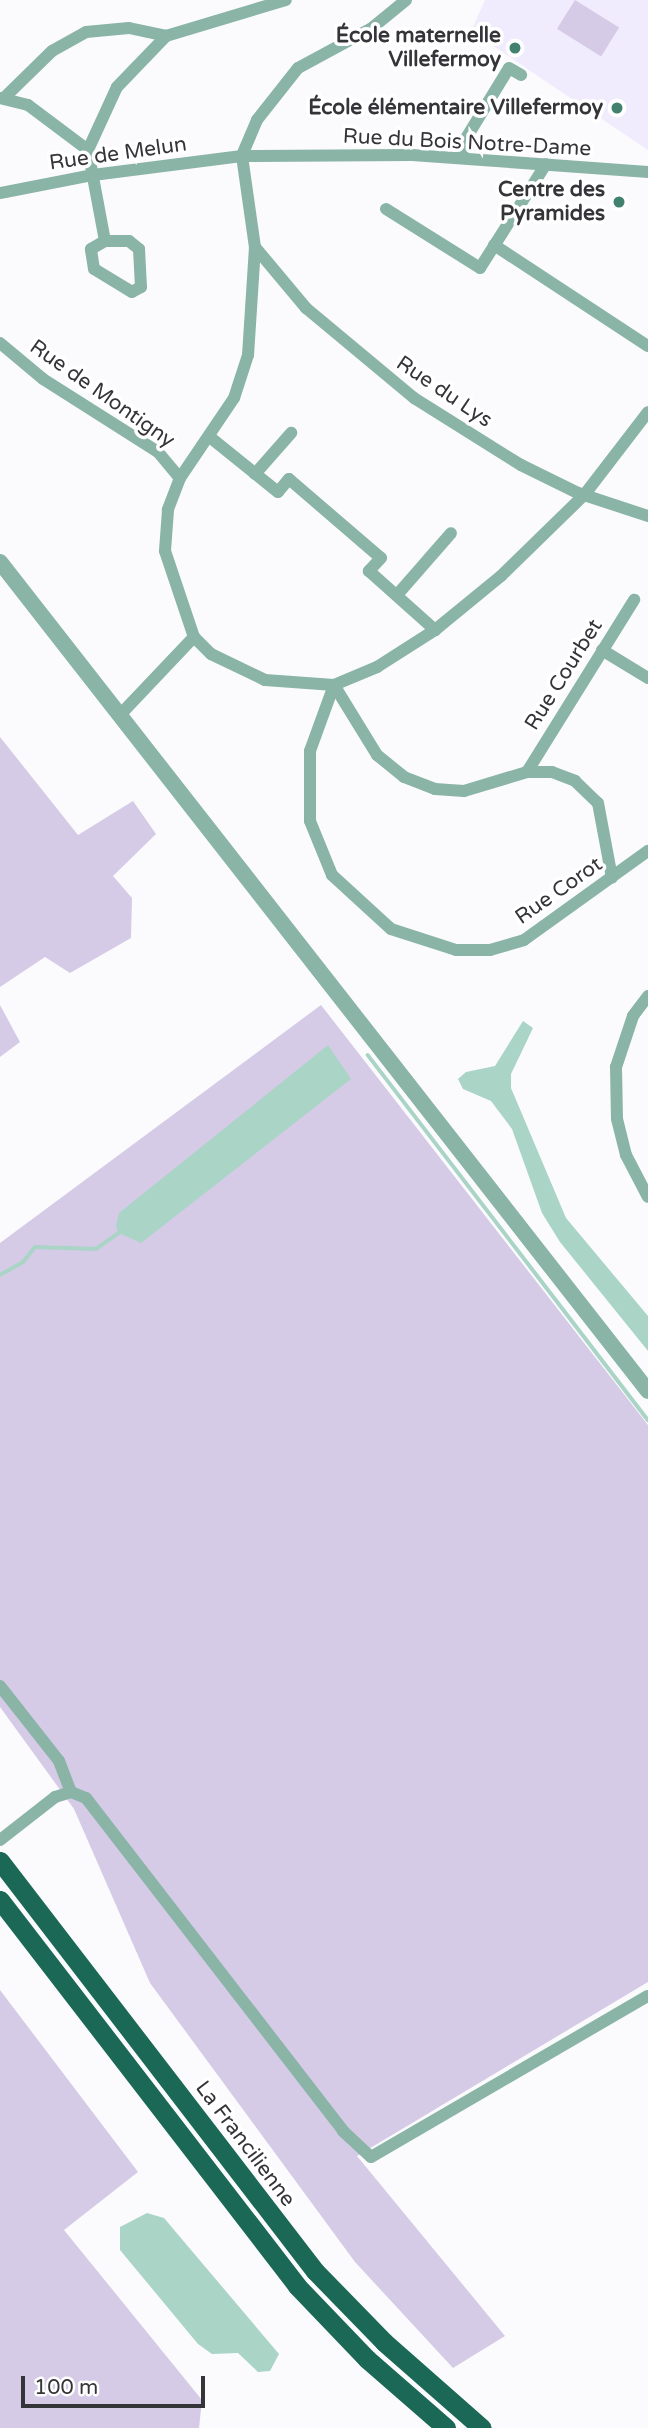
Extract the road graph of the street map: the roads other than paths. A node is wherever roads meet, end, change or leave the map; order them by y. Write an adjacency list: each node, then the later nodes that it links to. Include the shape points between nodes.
1 (286, 0): 3 (street)
2 (406, 0): 7 (street, via 372,28 298,68 257,120)
3 (166, 36): 5 (street, via 129,28 86,32 52,51); 6 (street, via 117,88)
4 (521, 75): 8 (street, via 509,68 465,140)
5 (2, 98): 6 (street, via 50,118)
6 (88, 150): 11 (street)
7 (242, 156): 8 (street, Rue du Bois Notre-Dame); 11 (street, Rue de Melun); 16 (street)
8 (462, 158): 9 (street, Rue du Bois Notre-Dame)
9 (546, 164): 10 (street, Rue du Bois Notre-Dame); 15 (street)
10 (648, 172)
11 (93, 175): 12 (street, Rue de Melun); 14 (street)
12 (0, 193)
13 (386, 209): 15 (street, via 480,268)
14 (105, 241): 14 (street, via 91,249 94,269 132,292 141,287 139,249 129,241)
15 (494, 245): 18 (street)
16 (255, 247): 21 (street, via 248,355 234,398); 24 (street, Rue du Lys, via 306,308 376,370 521,465)
17 (0, 343): 23 (street, Rue de Montigny, via 43,379 158,452)
18 (648, 346)
19 (647, 418): 24 (street)
20 (291, 433): 22 (street)
21 (211, 438): 22 (street); 23 (street)
22 (256, 474): 28 (street, via 278,492 289,479 337,520 381,558 369,571)
23 (180, 478): 31 (street, via 167,510 165,551)
24 (585, 495): 25 (street, Rue du Lys); 30 (street, via 501,576)
25 (648, 516)
26 (451, 534): 28 (street)
27 (0, 562): 35 (street)
28 (397, 595): 30 (street)
29 (634, 600): 32 (street, Rue Courbet)
30 (435, 630): 34 (street, via 377,667)
31 (194, 637): 34 (street, via 211,654 265,680); 35 (street)
32 (602, 650): 33 (street); 36 (street, Rue Courbet)
33 (648, 678)
34 (334, 685): 36 (street, via 377,755 404,777 435,789 464,791); 38 (street, Rue Corot, via 310,751 310,821 332,875 391,929 443,948 490,950 524,940)
35 (119, 716): 43 (street)
36 (527, 772): 38 (street, via 552,772 575,781 598,803)
37 (648, 851): 38 (street, Rue Corot)
38 (612, 878)
39 (648, 996): 41 (street, via 633,1016 616,1067 617,1119)
40 (648, 1167): 41 (street)
41 (636, 1173): 42 (street)
42 (648, 1197)
43 (648, 1391)
44 (0, 1686): 45 (street, via 59,1761)
45 (71, 1792): 46 (street, via 55,1797); 49 (street, via 86,1798 343,2131 371,2157)
46 (0, 1840)
47 (0, 1861): 51 (highway, La Francilienne, via 315,2271 383,2342)
48 (0, 1900): 50 (highway, via 297,2286 367,2359)
49 (648, 1996)
50 (446, 2428)
51 (482, 2428)

